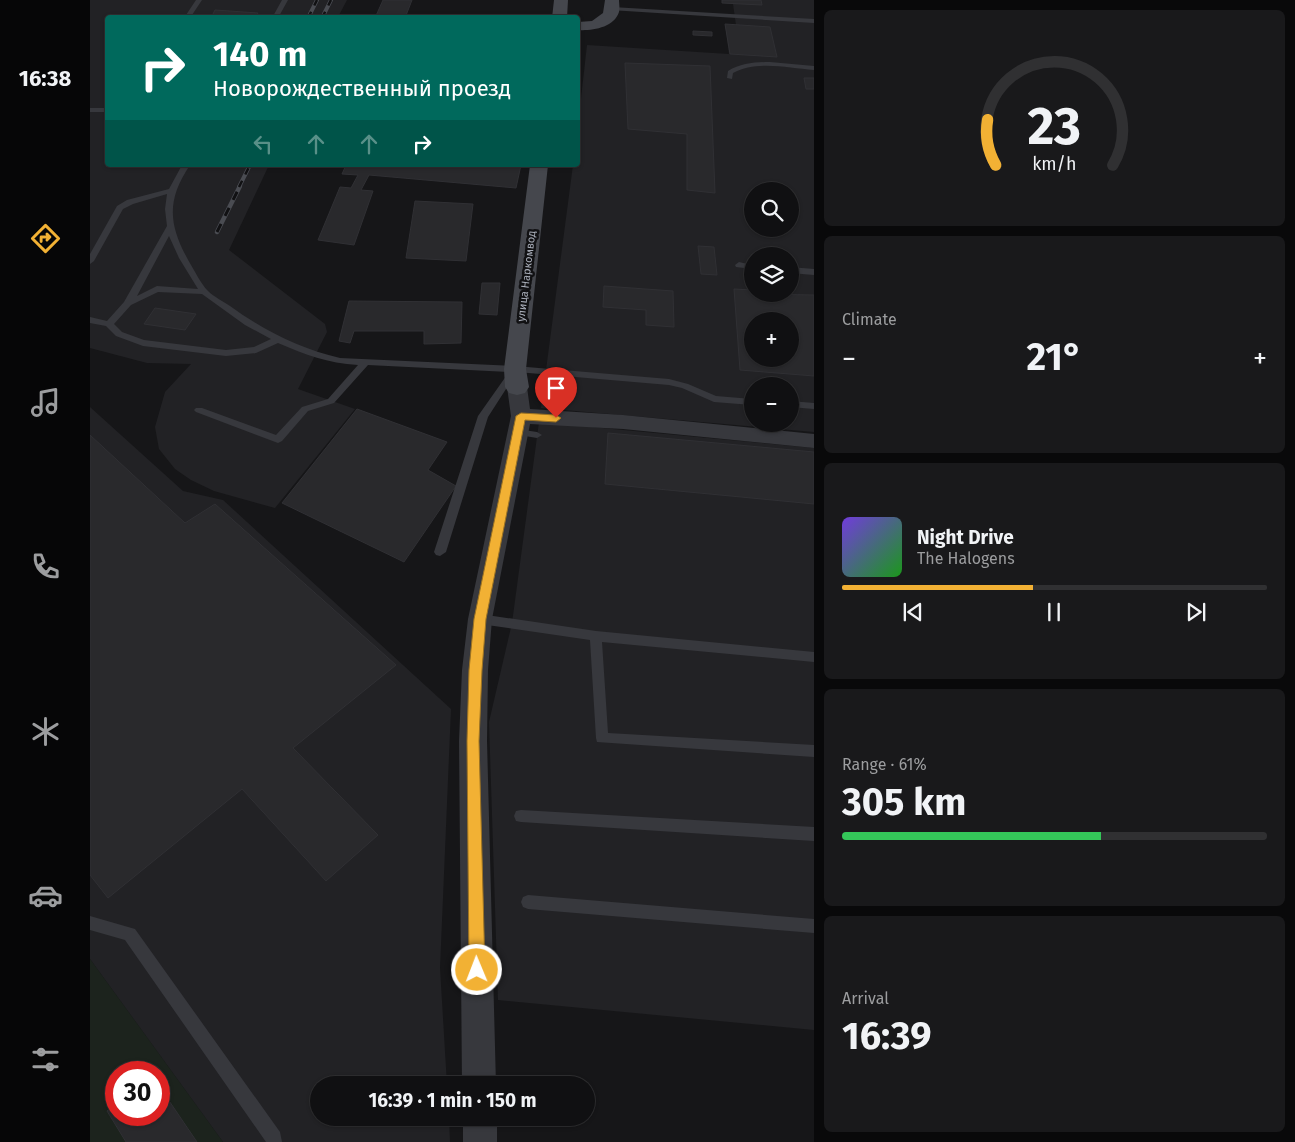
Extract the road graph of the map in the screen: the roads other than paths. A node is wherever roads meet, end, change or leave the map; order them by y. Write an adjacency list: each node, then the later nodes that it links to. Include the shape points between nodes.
1 (199, 0): 5 (lane)
2 (285, 0): 6 (lane)
3 (561, 0): 7 (street)
4 (612, 4): 8 (lane); 9 (street, via 608,17 602,23)
5 (189, 15)
6 (277, 15)
7 (559, 15)
8 (814, 21)
9 (580, 26)
10 (814, 68): 11 (lane, via 748,65 734,69)
11 (730, 78)
12 (90, 110): 13 (lane)
13 (105, 110)
14 (185, 167): 16 (lane)
15 (539, 167): 29 (street, улица Наркомвод)
16 (172, 190): 17 (lane); 18 (lane, via 120,208)
17 (171, 226): 23 (lane, via 178,250); 24 (lane)
18 (90, 261)
19 (738, 266): 20 (lane)
20 (744, 266)
21 (799, 271): 22 (lane)
22 (814, 272)
23 (204, 292): 24 (lane, via 157,289); 27 (lane, via 248,323)
24 (128, 303): 26 (lane)
25 (90, 320): 26 (lane)
26 (109, 324): 27 (lane, via 119,334 143,342 226,353 256,350)
27 (278, 339): 28 (lane, via 313,355)
28 (366, 362): 29 (lane); 33 (lane, via 331,401 305,409 278,439)
29 (516, 378): 30 (lane, via 669,382 714,399); 34 (street); 36 (lane, via 483,416)
30 (744, 401)
31 (799, 405): 32 (lane)
32 (814, 406)
33 (198, 410)
34 (525, 428): 35 (street, via 633,423); 37 (street)
35 (814, 441)
36 (440, 552)
37 (480, 619): 38 (lane); 46 (street, via 473,741)
38 (596, 636): 39 (lane); 40 (lane, via 602,738)
39 (814, 657)
40 (814, 751)
41 (520, 816): 42 (lane)
42 (814, 834)
43 (528, 902): 45 (lane)
44 (90, 924): 48 (lane, via 130,934)
45 (814, 926)
46 (479, 1076)
47 (480, 1126): 49 (street)
48 (274, 1142)
49 (480, 1142)

